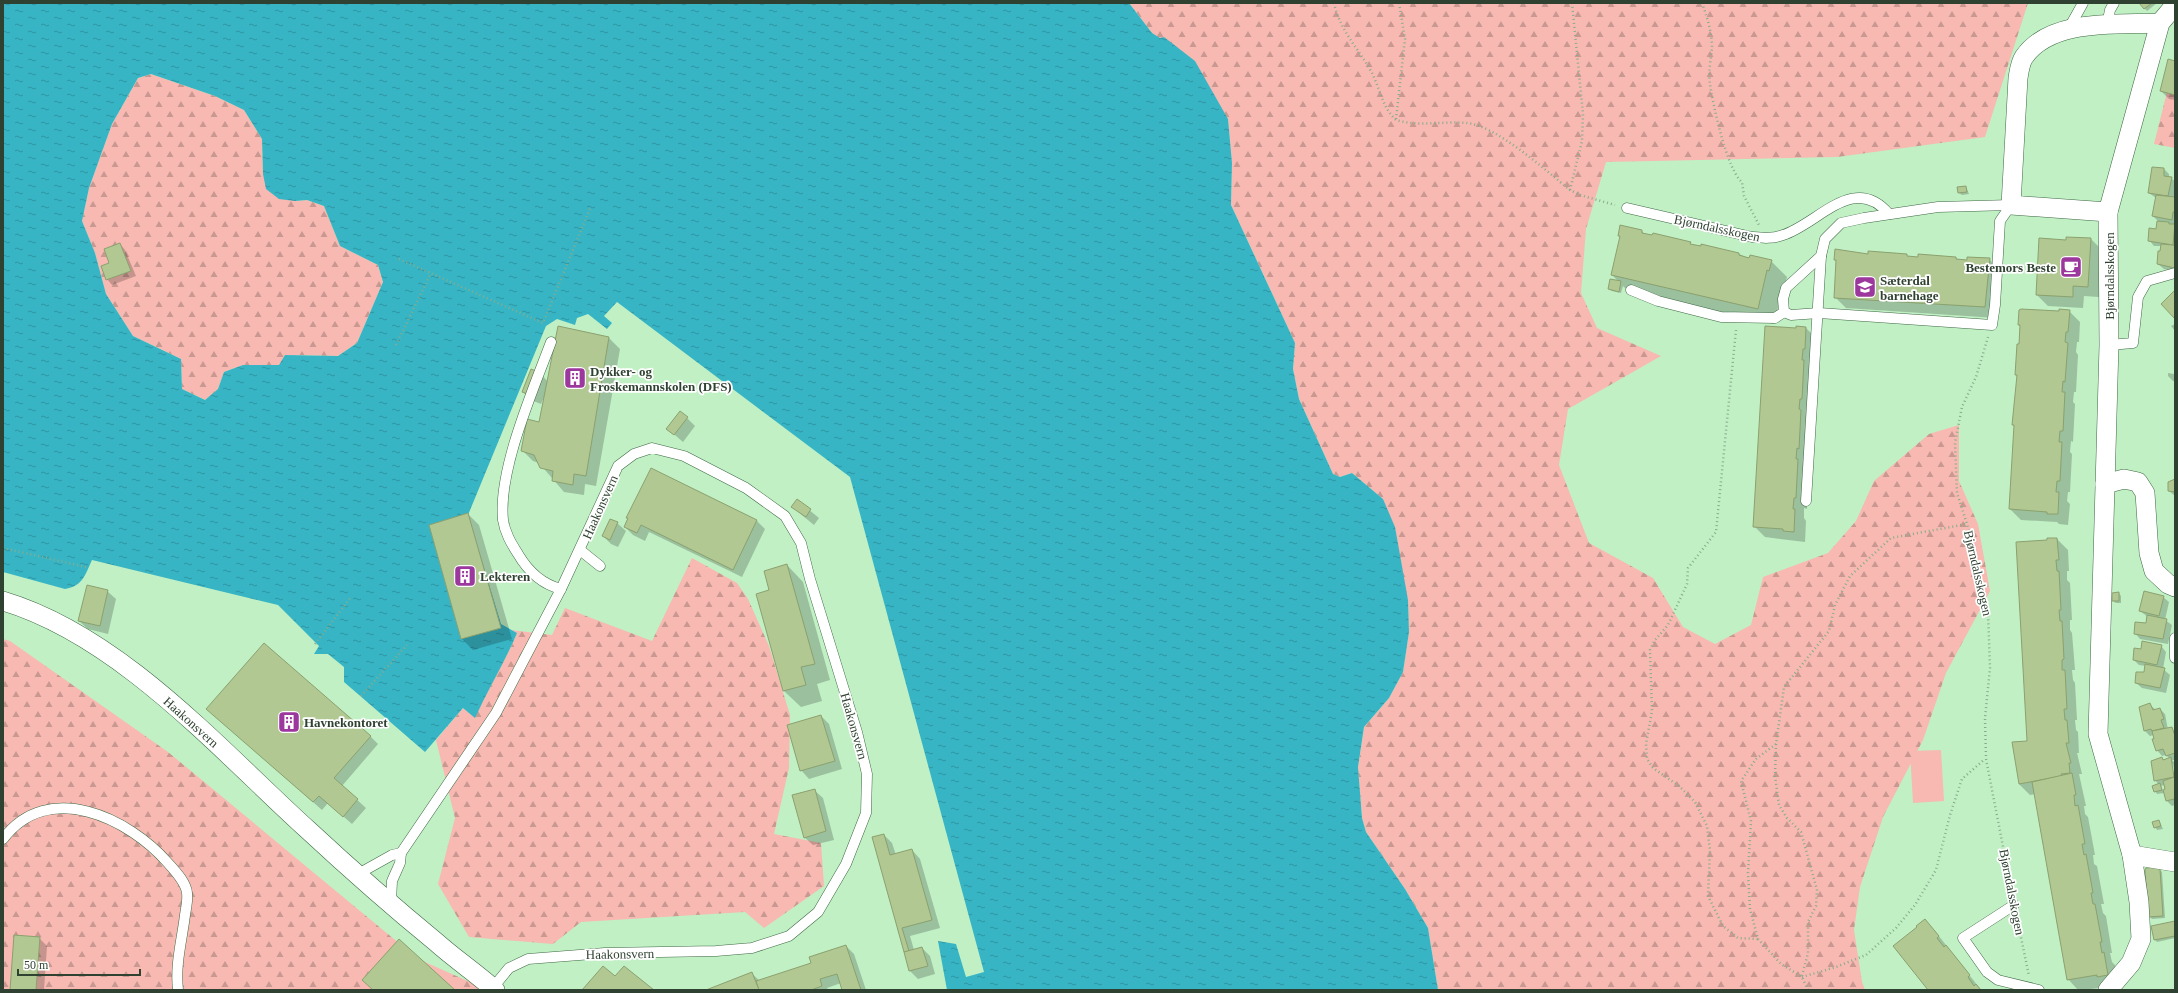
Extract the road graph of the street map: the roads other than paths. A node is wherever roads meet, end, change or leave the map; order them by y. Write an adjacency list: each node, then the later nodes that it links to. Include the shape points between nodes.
1 (2083, 3): 6 (lane)
2 (2114, 3): 5 (lane)
3 (2175, 4): 4 (street, Bjørndalsskogen)
4 (2160, 23): 5 (street); 9 (street, Bjørndalsskogen)
5 (2107, 25): 6 (street)
6 (2069, 28): 7 (street, via 2036,43 2023,59 2018,78)
7 (2011, 205): 9 (street); 10 (lane, via 1938,208); 15 (lane, via 2000,221 1992,325)
8 (1627, 208): 10 (lane, Bjørndalsskogen, via 1752,237 1769,238 1784,235 1836,204 1849,200 1871,199 1882,205)
9 (2108, 212): 17 (street, Bjørndalsskogen)
10 (1889, 214): 11 (lane, via 1841,223 1825,239)
11 (1821, 256): 14 (lane, via 1786,288 1783,299); 15 (lane)
12 (2175, 274): 17 (lane, via 2147,281 2138,297 2133,343)
13 (1631, 290): 14 (lane, via 1658,301 1721,317 1775,318)
14 (1784, 312): 15 (lane, via 1791,315)
15 (1819, 313): 19 (lane)
16 (551, 342): 23 (lane, via 523,417 509,467 502,506 506,534 522,561 535,577)
17 (2109, 344): 18 (street, Bjørndalsskogen)
18 (2105, 484): 22 (street, via 2124,479 2138,482 2145,493 2148,553 2154,571); 29 (street, Bjørndalsskogen, via 2098,734)
19 (1806, 501)
20 (580, 550): 21 (lane); 23 (lane, Haakonsvern); 34 (lane, Haakonsvern, via 618,466 634,454 652,448 684,456 746,488 785,516 801,543 857,732 867,774 866,814 846,864 818,912 789,936 752,948 605,953 528,959 509,968)
21 (600, 566)
22 (2175, 587)
23 (561, 589): 28 (lane, Haakonsvern, via 496,713)
24 (3, 601): 31 (street, Haakonsvern, via 75,633 122,664 159,693)
25 (2175, 638): 26 (lane)
26 (2175, 658)
27 (3, 839): 36 (lane, via 14,827 34,814 49,809 70,807 104,817 144,839 179,876 187,894 177,961)
28 (401, 853): 31 (lane, via 392,855); 32 (lane, Haakonsvern, via 400,863 392,881)
29 (2132, 855): 30 (street); 37 (street, Bjørndalsskogen, via 2141,939 2131,963)
30 (2175, 862)
31 (358, 874): 32 (street, Haakonsvern)
32 (391, 902): 34 (street, Haakonsvern)
33 (2014, 905): 35 (lane, via 1963,938 1987,972 1998,980)
34 (493, 989)
35 (2036, 989)
36 (178, 990)
37 (2108, 990)

